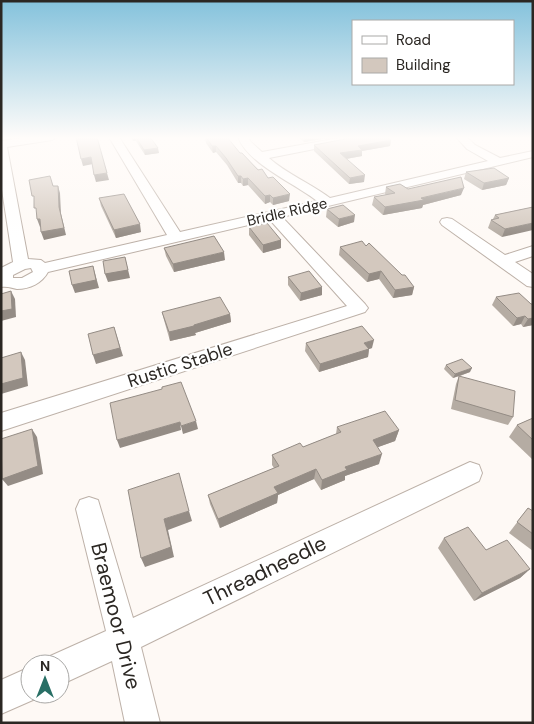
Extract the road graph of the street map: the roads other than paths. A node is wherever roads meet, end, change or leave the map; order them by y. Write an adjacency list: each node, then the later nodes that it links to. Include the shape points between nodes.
1 (5, 171): 11 (street)
2 (135, 171): 8 (street)
3 (277, 171): 5 (street, via 306,186)
4 (462, 171): 5 (street, Bridle Ridge)
5 (327, 202): 6 (street, Bridle Ridge)
6 (273, 215): 8 (street, Bridle Ridge); 15 (street, Rustic Stable, via 359,308)
7 (447, 222): 10 (street)
8 (176, 238): 12 (street, Bridle Ridge)
9 (533, 252): 10 (street)
10 (503, 261): 14 (street)
11 (21, 264): 12 (street, Bridle Ridge, via 36,263); 13 (street, Bridle Ridge, via 5,273)
12 (42, 269): 13 (street, Bridle Ridge, via 38,276 27,282 14,284)
13 (3, 281)
14 (533, 282)
15 (1, 422)
16 (470, 472): 18 (street, Threadneedle)
17 (89, 509): 18 (street, Braemoor Drive)
18 (124, 638): 19 (street, Threadneedle); 22 (street, Braemoor Drive)
19 (70, 664)
20 (20, 689): 21 (street)
21 (1, 698)
22 (143, 723)

